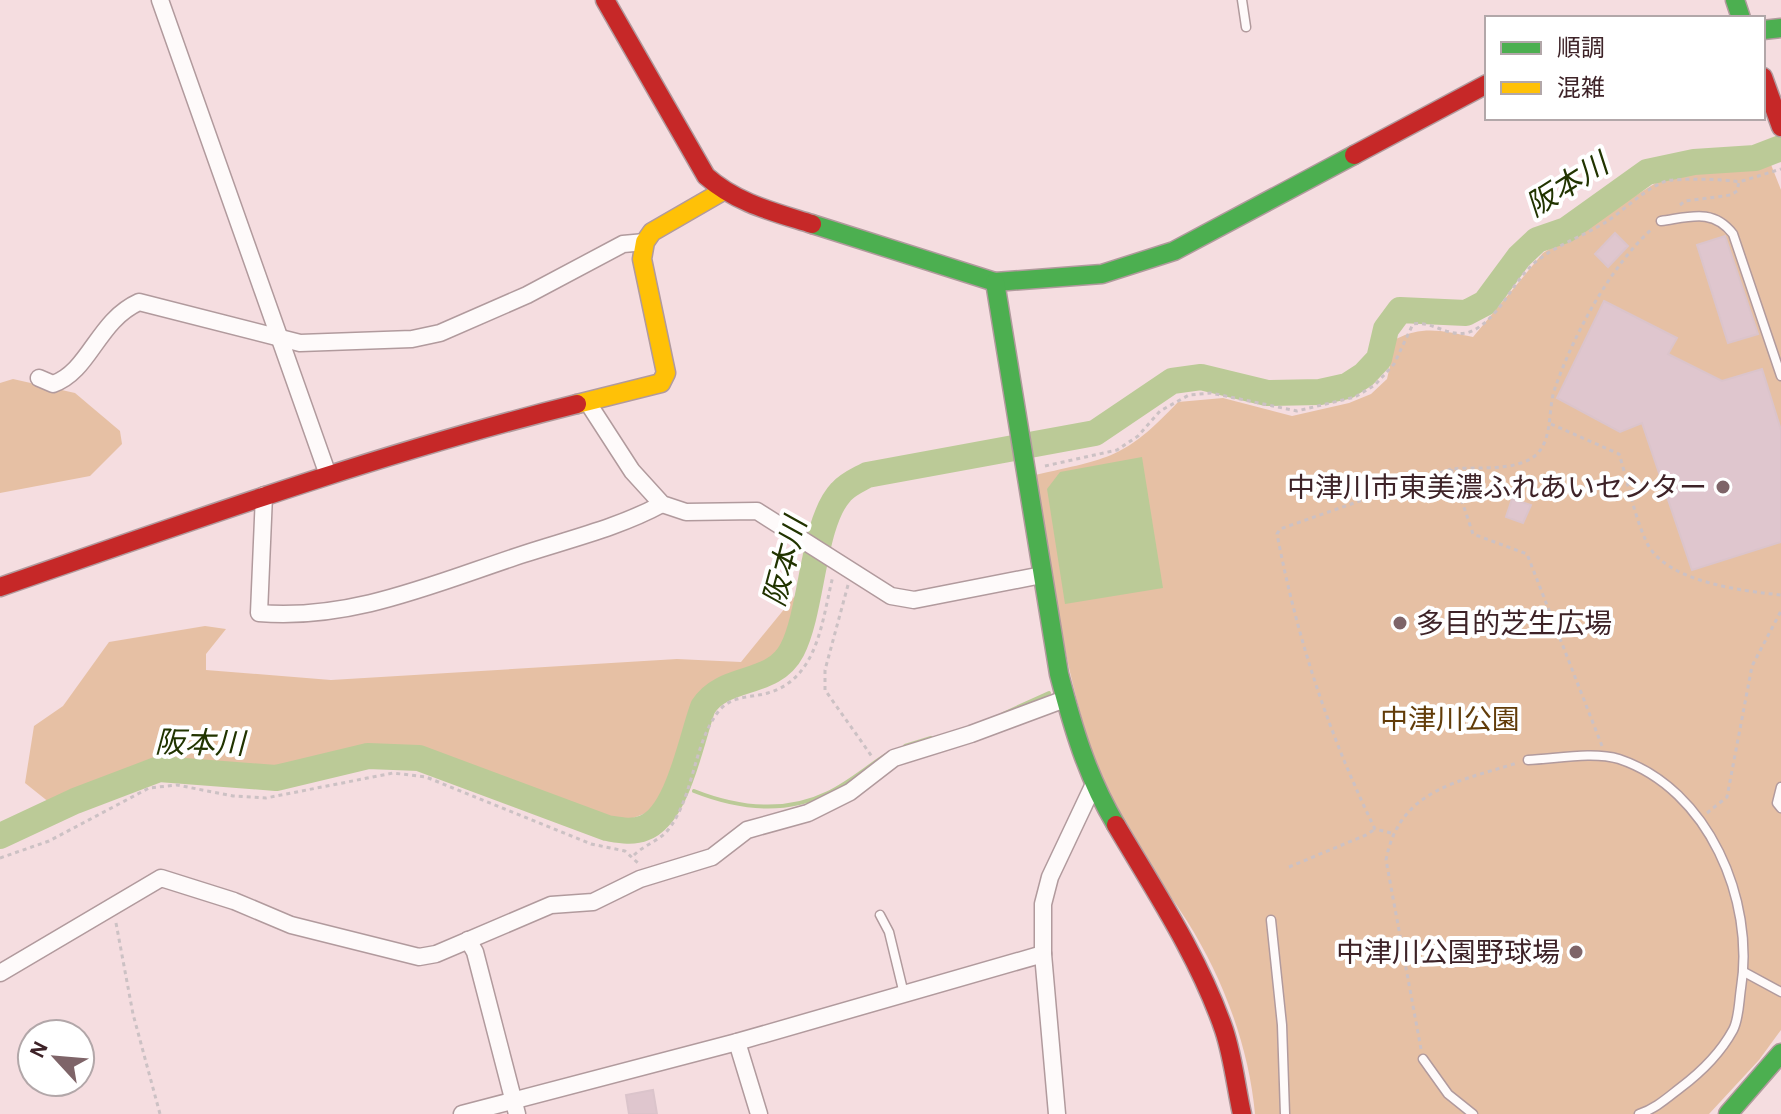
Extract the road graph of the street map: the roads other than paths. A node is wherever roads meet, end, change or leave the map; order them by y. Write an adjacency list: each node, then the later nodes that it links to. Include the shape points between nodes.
1 (160, 0): 12 (street)
2 (605, 0): 8 (street, via 692,157)
3 (1242, 0): 4 (lane)
4 (1246, 27)
5 (1765, 82): 7 (street)
6 (1485, 85): 11 (street, via 1174,251 1102,274)
7 (1781, 127)
8 (723, 191): 10 (street, via 652,232); 11 (street, via 757,207)
9 (1661, 221): 13 (lane, via 1706,214 1733,234)
10 (645, 242): 12 (street, via 623,244 440,333 412,339); 15 (street, via 642,259 666,373 653,387)
11 (995, 282): 19 (street)
12 (281, 340): 14 (street, via 139,302 119,312 68,379 53,384); 16 (street)
13 (1781, 376)
14 (39, 378)
15 (588, 403): 16 (street, via 454,435); 18 (street, via 632,471)
16 (328, 475): 17 (street)
17 (264, 495): 18 (street, via 259,613 288,616 354,610); 20 (street)
18 (662, 504): 19 (street, via 686,512 757,511 891,596 914,600)
19 (1042, 575): 21 (street)
20 (0, 587)
21 (1065, 699): 23 (street); 28 (street, via 894,758 850,792 792,819 747,830 712,857 644,877 593,902 551,905)
22 (1528, 760): 30 (lane, via 1620,759 1678,798 1715,843 1737,892)
23 (1093, 786): 29 (street, via 1045,893); 41 (street, via 1199,969 1225,1032)
24 (1781, 787): 25 (lane)
25 (1781, 808)
26 (880, 915): 33 (lane)
27 (1271, 920): 42 (lane)
28 (468, 940): 31 (street, via 419,957 291,925 161,878); 37 (street)
29 (1043, 954): 33 (street); 40 (street)
30 (1744, 972): 32 (lane); 44 (lane, via 1734,1028 1698,1075)
31 (0, 973)
32 (1781, 992)
33 (904, 994): 34 (street)
34 (737, 1042): 37 (street); 39 (street)
35 (1781, 1053): 45 (street)
36 (1423, 1059): 43 (lane, via 1448,1094)
37 (515, 1107): 38 (street)
38 (462, 1114)
39 (759, 1114)
40 (1057, 1114)
41 (1242, 1114)
42 (1285, 1114)
43 (1473, 1114)
44 (1639, 1114)
45 (1728, 1114)

